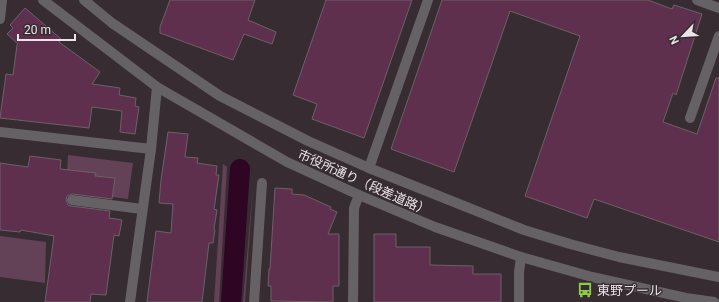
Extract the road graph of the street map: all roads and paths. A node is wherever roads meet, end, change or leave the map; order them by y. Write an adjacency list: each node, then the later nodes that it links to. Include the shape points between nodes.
1 (2, 0): 7 (street)
2 (43, 0): 9 (street, 市役所通り（段差道路）)
3 (84, 0): 13 (street, 市役所通り（段差道路）, via 112,23 220,96 308,141)
4 (428, 0): 13 (street)
5 (703, 1): 6 (street)
6 (719, 8)
7 (0, 19)
8 (719, 36): 10 (street)
9 (157, 87): 12 (street); 15 (street, 市役所通り（段差道路）, via 287,162)
10 (690, 118)
11 (0, 132): 12 (street)
12 (151, 149): 17 (street)
13 (369, 168): 19 (street, 市役所通り（段差道路）, via 524,230 619,257)
14 (262, 182): 22 (street)
15 (359, 195): 18 (street, 市役所通り（段差道路）, via 435,227); 23 (street, via 354,208)
16 (72, 200): 17 (street)
17 (142, 209): 21 (street)
18 (521, 257): 20 (street, 市役所通り（段差道路）, via 592,278); 24 (street)
19 (719, 277)
20 (686, 300): 25 (street, 市役所通り（段差道路）)
21 (130, 302)
22 (254, 302)
23 (353, 302)
24 (519, 302)
25 (714, 302)

